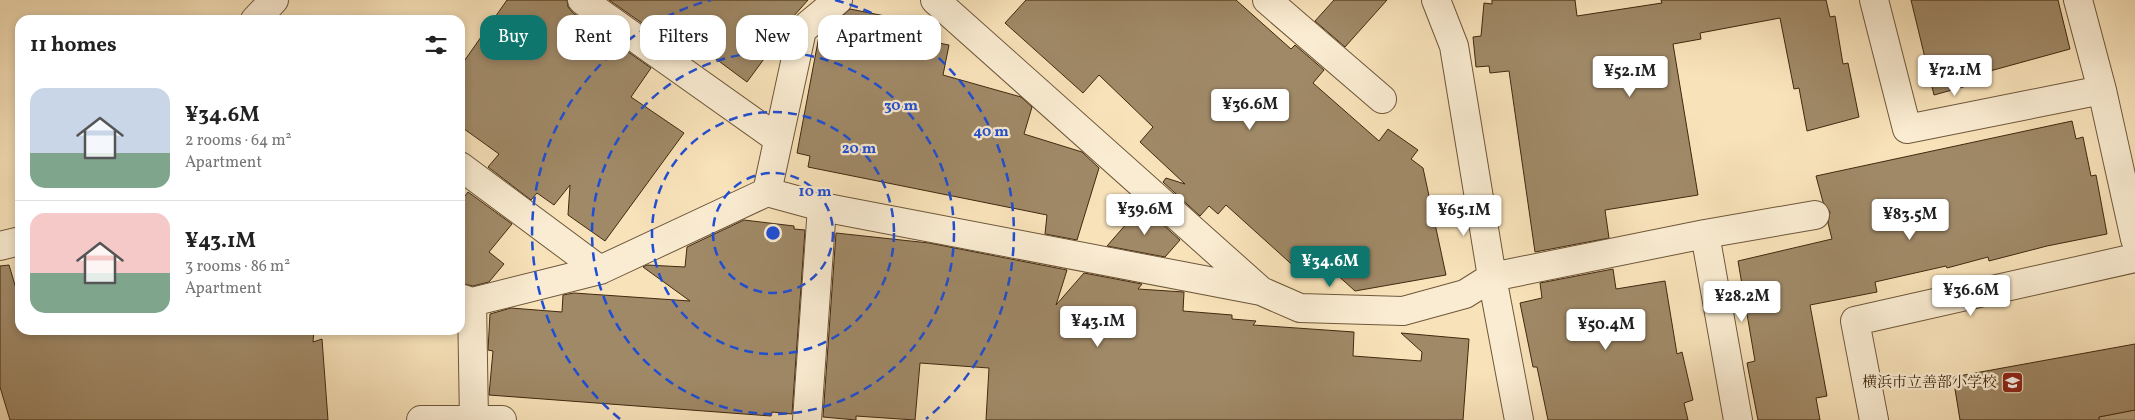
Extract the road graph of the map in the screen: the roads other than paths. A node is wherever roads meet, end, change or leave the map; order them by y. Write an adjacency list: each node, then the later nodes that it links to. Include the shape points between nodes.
1 (582, 0): 10 (street)
2 (838, 0): 10 (street, via 802,30)
3 (936, 0): 22 (street)
4 (1268, 0): 9 (street)
5 (1436, 0): 21 (street, via 1454,46 1451,85)
6 (1874, 0): 8 (street, via 1907,129)
7 (2078, 0): 8 (street)
8 (2102, 90): 16 (street)
9 (1382, 99)
10 (778, 139): 12 (street)
11 (465, 170): 20 (street)
12 (767, 192): 13 (street); 20 (street)
13 (822, 207): 22 (street); 27 (street)
14 (1815, 215): 15 (street)
15 (1705, 234): 21 (street); 29 (street)
16 (2135, 239)
17 (15, 242): 18 (street)
18 (0, 246)
19 (2135, 258): 30 (street, via 1855,321)
20 (600, 270): 23 (street)
21 (1492, 277): 22 (street, via 1465,294 1403,311 1300,308); 28 (street)
22 (1261, 291)
23 (466, 300): 24 (street)
24 (474, 419): 25 (street); 26 (street)
25 (421, 420)
26 (502, 420)
27 (807, 420)
28 (1519, 420)
29 (1738, 420)
30 (1874, 420)

